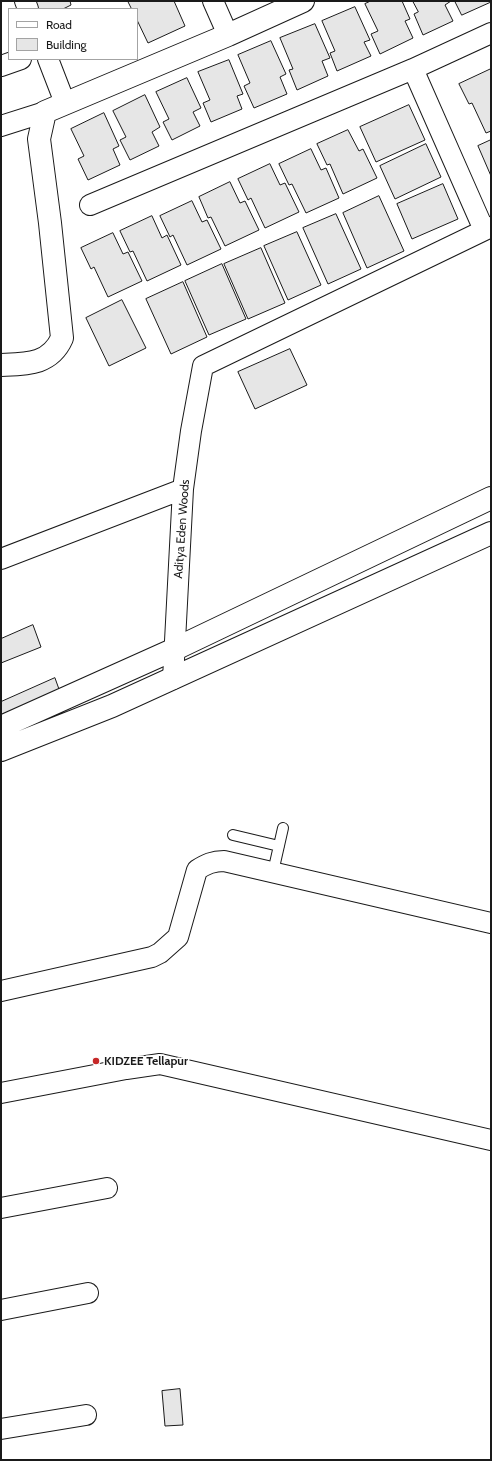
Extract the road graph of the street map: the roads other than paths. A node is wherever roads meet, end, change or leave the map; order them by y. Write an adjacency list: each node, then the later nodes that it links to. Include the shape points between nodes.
1 (213, 1): 4 (street)
2 (303, 1): 4 (street)
3 (491, 33): 8 (street)
4 (228, 35): 9 (street)
5 (18, 60): 7 (street)
6 (48, 60): 9 (street)
7 (1, 66)
8 (413, 69): 12 (street); 13 (street)
9 (65, 103): 10 (street)
10 (45, 112): 11 (street); 14 (street, via 39,139 62,338 57,349 45,358 30,364)
11 (1, 126)
12 (90, 205)
13 (488, 229): 15 (street, Aditya Eden Woods, via 202,366)
14 (1, 365)
15 (183, 489): 18 (street); 19 (street, Aditya Eden Woods)
16 (491, 498): 19 (street)
17 (491, 533): 20 (street)
18 (1, 558)
19 (175, 649): 20 (street, Aditya Eden Woods); 21 (street)
20 (173, 679): 22 (street)
21 (1, 727)
22 (1, 750)
23 (283, 828): 25 (lane)
24 (233, 835): 25 (lane)
25 (279, 846): 26 (lane)
26 (273, 872): 27 (street); 28 (street, via 224,861 206,864 197,870 178,937 160,953 152,957)
27 (491, 923)
28 (1, 991)
29 (1, 1093): 30 (street, via 160,1064)
30 (491, 1140)
31 (107, 1188): 32 (street)
32 (1, 1208)
33 (88, 1293): 34 (street)
34 (1, 1310)
35 (86, 1415): 36 (street)
36 (1, 1429)

